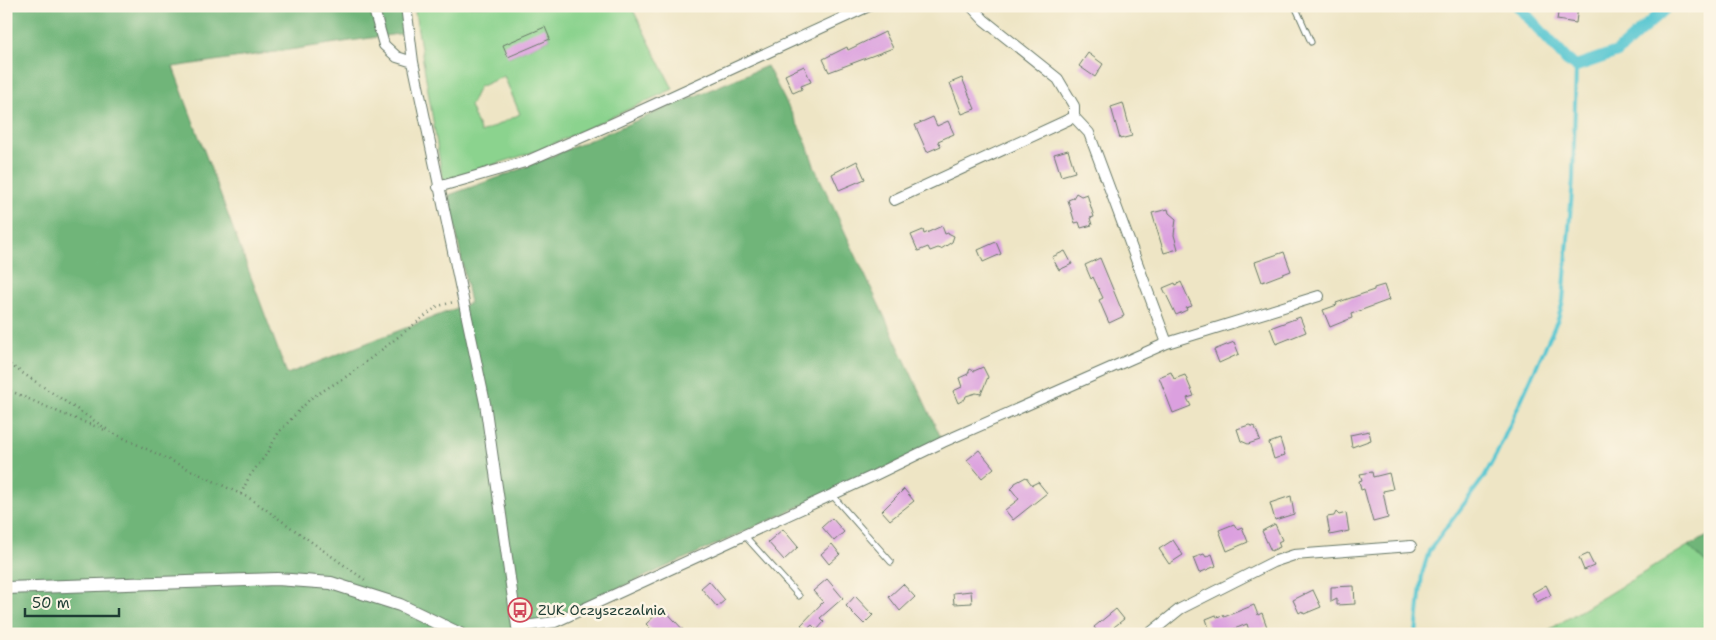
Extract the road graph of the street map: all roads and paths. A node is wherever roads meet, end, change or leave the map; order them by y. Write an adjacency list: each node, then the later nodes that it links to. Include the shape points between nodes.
1 (373, 6): 7 (street, via 384,45 397,57)
2 (406, 6): 7 (street)
3 (869, 6): 9 (street, via 525,162)
4 (971, 6): 8 (street, via 1058,79 1074,106)
5 (1295, 6): 6 (lane)
6 (1311, 42)
7 (413, 62): 9 (street)
8 (1074, 117): 10 (street); 13 (street, via 1089,133)
9 (438, 187): 12 (street)
10 (894, 200)
11 (1319, 296): 13 (street)
12 (463, 301): 17 (path, via 438,306 349,375 311,398 279,432); 25 (street, via 485,403)
13 (1167, 343): 18 (street)
14 (6, 362): 16 (path)
15 (6, 389): 16 (path)
16 (111, 432): 17 (path)
17 (241, 494): 22 (path)
18 (832, 495): 19 (street); 21 (lane)
19 (744, 535): 24 (lane); 25 (street, via 554,622)
20 (1411, 546): 27 (street, via 1294,555 1273,562 1180,609)
21 (891, 562)
22 (369, 583)
23 (6, 588): 26 (street, via 276,579 331,583 400,605)
24 (799, 596)
25 (518, 631)
26 (460, 634)
27 (1149, 634)

